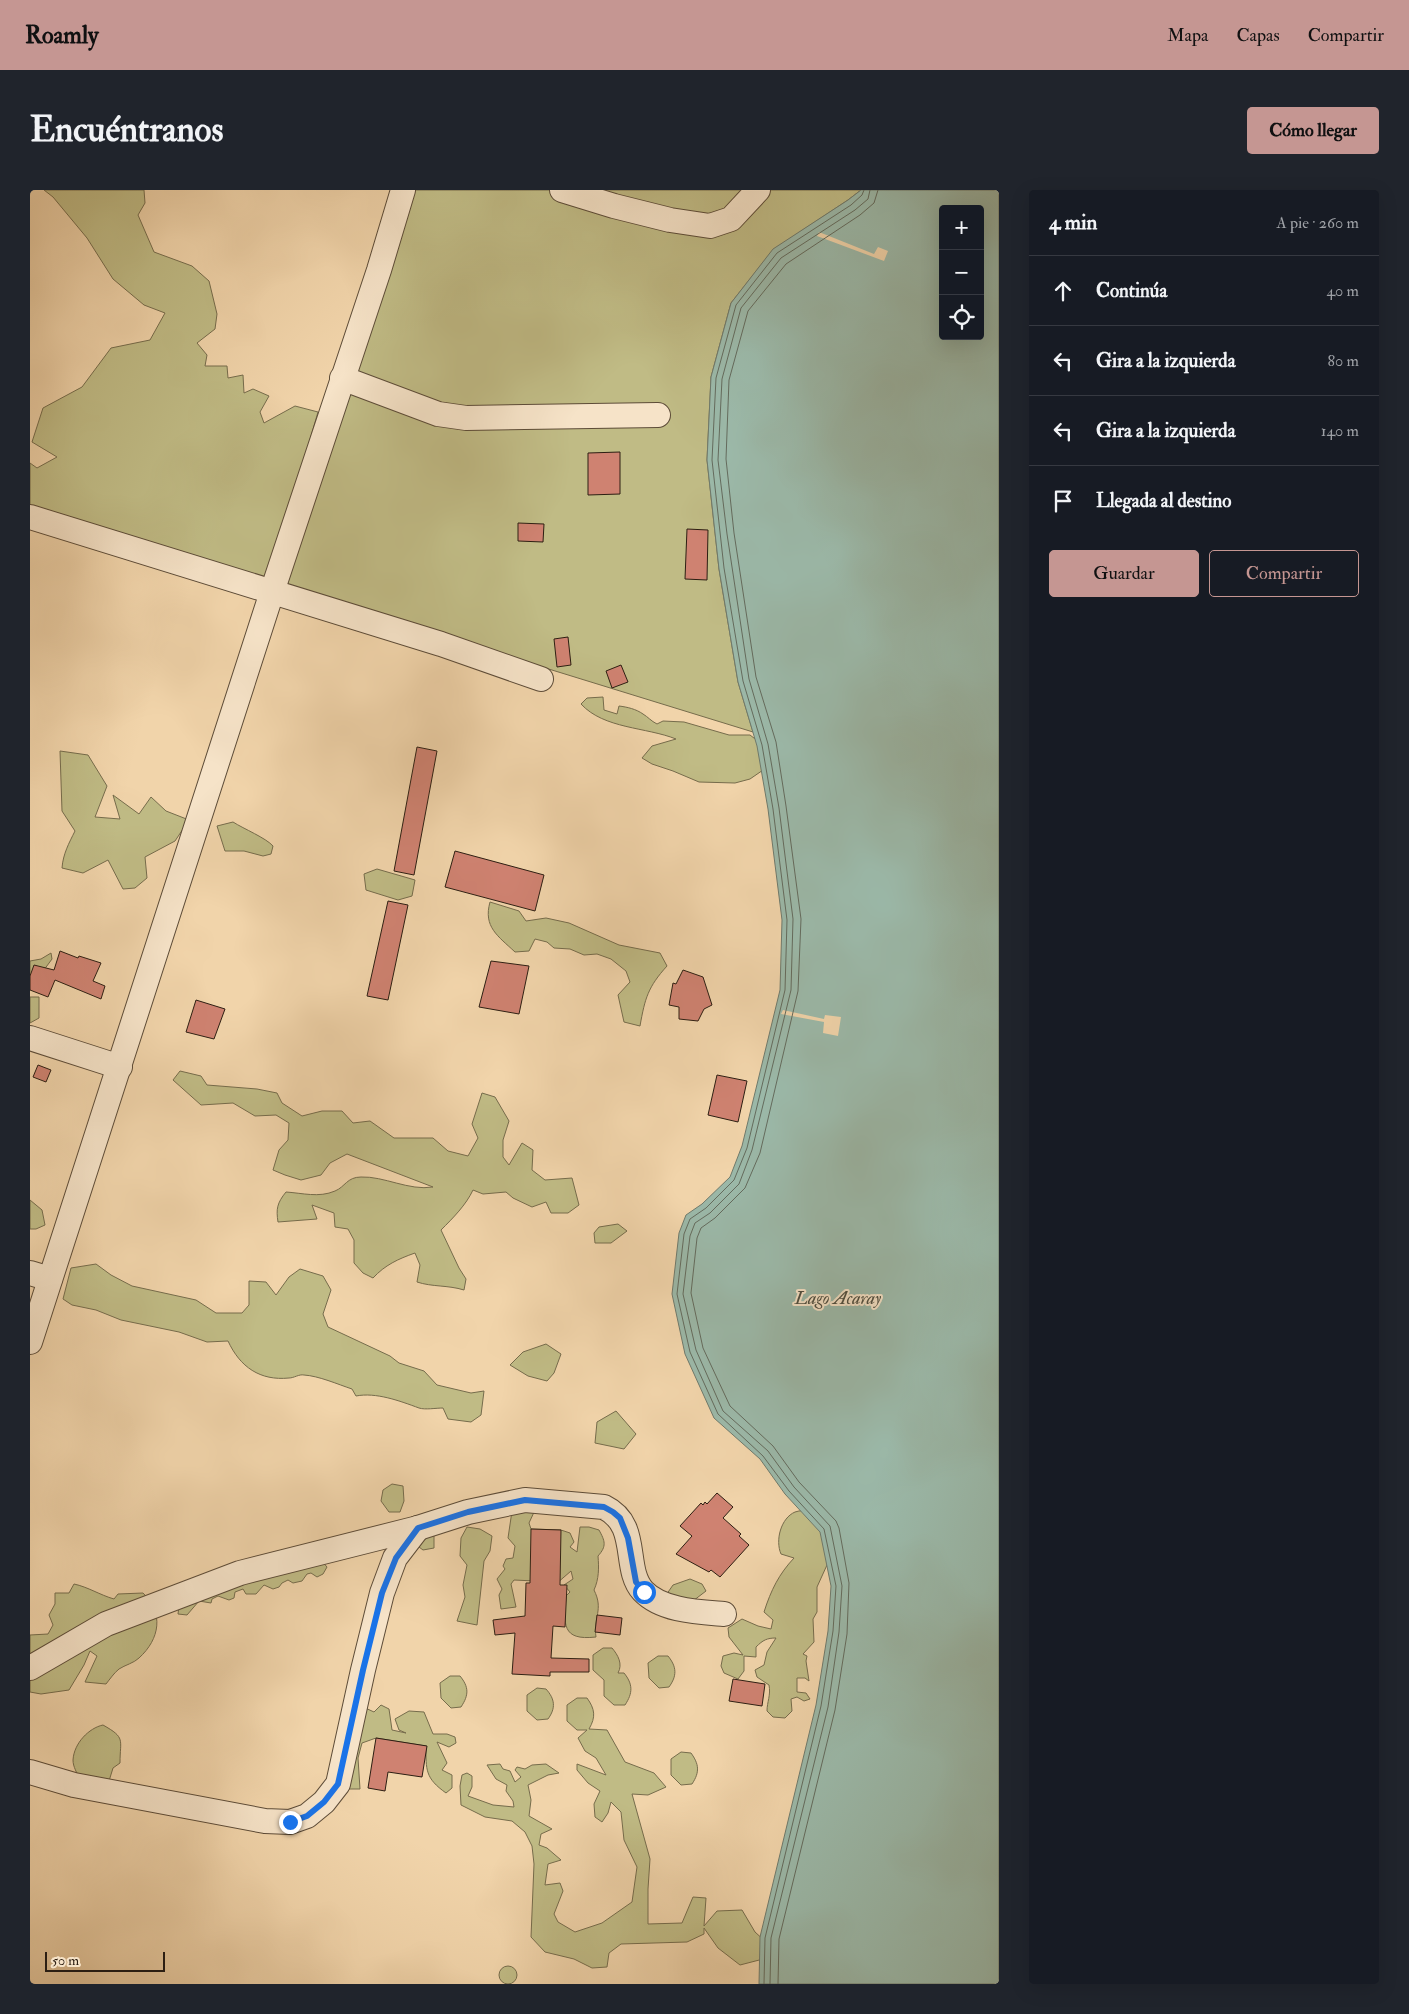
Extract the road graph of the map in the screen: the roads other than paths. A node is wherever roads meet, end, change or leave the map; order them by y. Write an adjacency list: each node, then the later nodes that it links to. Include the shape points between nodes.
1 (403, 190): 4 (street)
2 (562, 190): 3 (street, via 670,220 710,226 731,219)
3 (758, 190)
4 (342, 378): 5 (street, via 438,414 466,418); 7 (street)
5 (658, 415)
6 (30, 517): 7 (street)
7 (272, 592): 8 (street, via 441,644); 10 (street)
8 (541, 679)
9 (30, 1038): 10 (street)
10 (120, 1067): 11 (street)
11 (40, 1276): 12 (street)
12 (30, 1342)
13 (418, 1528): 14 (street, via 468,1512 525,1500 604,1507 620,1518 628,1538 636,1582 644,1592 655,1600 686,1611); 15 (street, via 240,1572 106,1624); 16 (street, via 396,1558 382,1593 338,1784 307,1816 290,1822 264,1821 74,1786)
14 (724, 1614)
15 (30, 1668)
16 (30, 1772)

